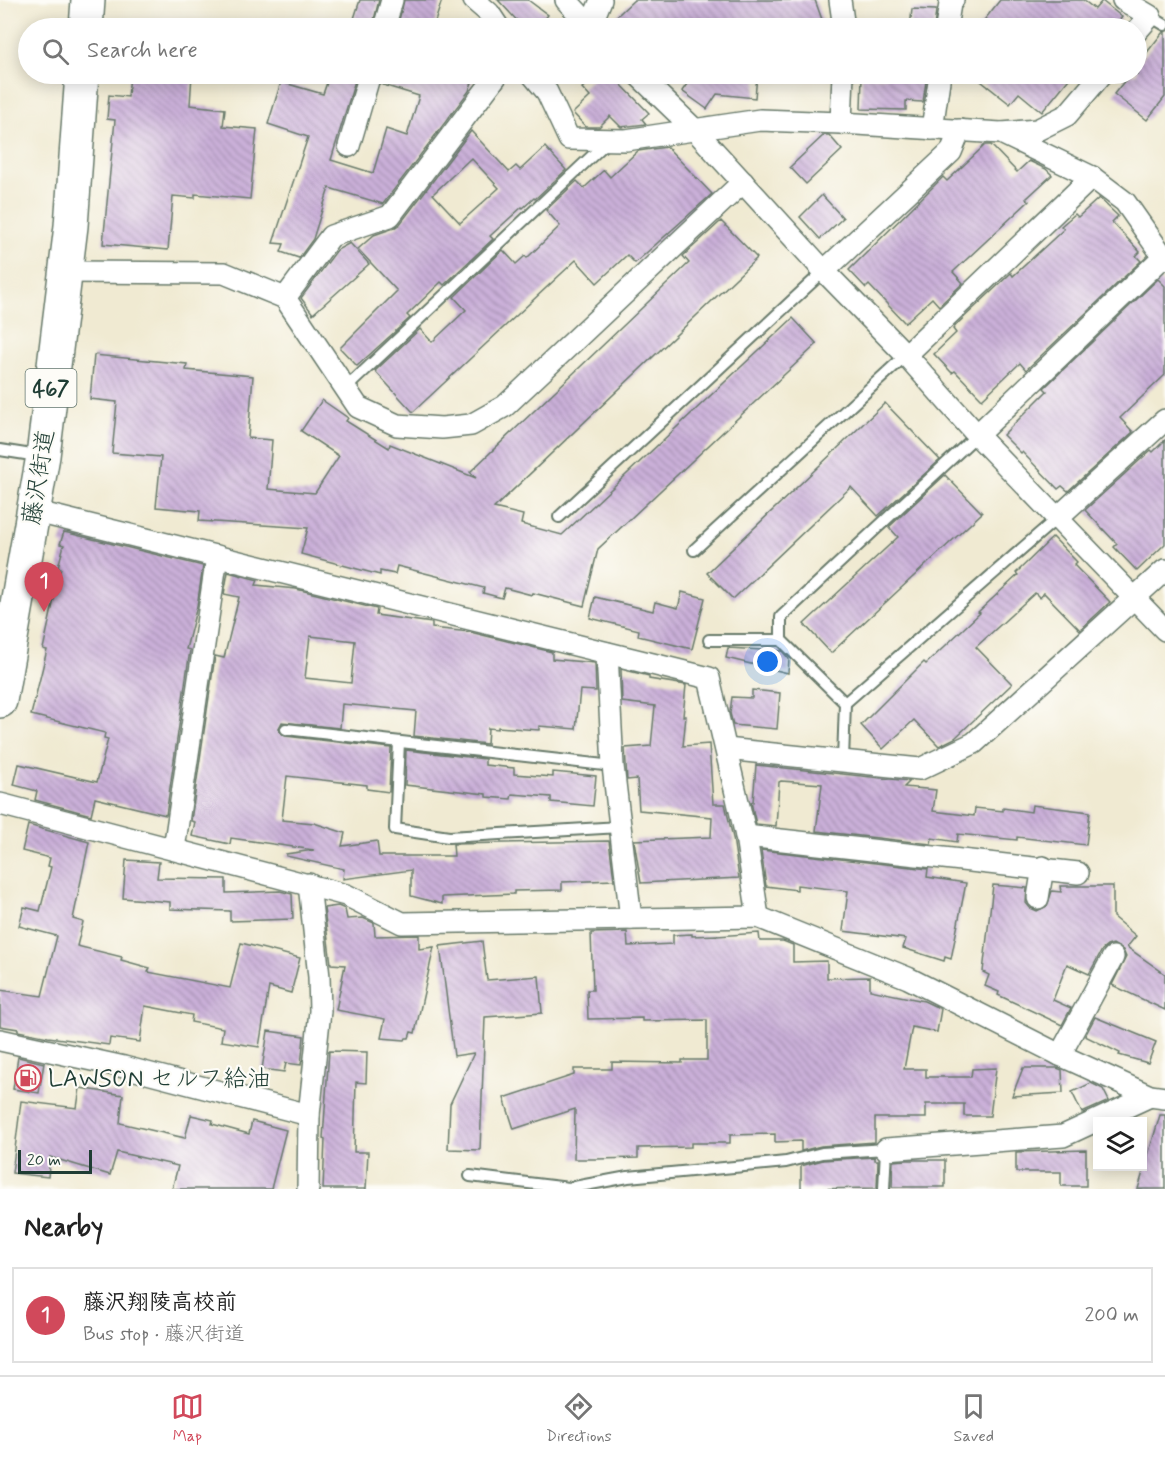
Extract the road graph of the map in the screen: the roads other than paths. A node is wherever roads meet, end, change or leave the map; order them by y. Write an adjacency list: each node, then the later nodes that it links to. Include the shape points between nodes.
1 (88, 0): 9 (highway)
2 (392, 0): 10 (street)
3 (474, 0): 11 (street)
4 (566, 0): 12 (street)
5 (601, 0): 13 (street)
6 (840, 0): 14 (street)
7 (953, 0): 15 (street)
8 (1124, 0): 16 (street)
9 (87, 18)
10 (387, 18)
11 (492, 18)
12 (582, 18)
13 (595, 18)
14 (843, 18)
15 (948, 18)
16 (1144, 18)
17 (81, 84): 36 (highway, 藤沢街道 / 467)
18 (367, 84): 31 (street)
19 (490, 84): 37 (street, via 390,216 331,236)
20 (540, 84): 30 (street, via 569,139)
21 (647, 84): 26 (street)
22 (843, 84): 25 (street)
23 (939, 84): 27 (street)
24 (1093, 84): 29 (street, via 1066,115 1037,130)
25 (841, 123): 26 (street, via 760,120); 27 (street)
26 (694, 129): 30 (street); 33 (street)
27 (933, 129): 28 (street)
28 (960, 130): 29 (street); 35 (street, via 951,152)
29 (1001, 133): 32 (street)
30 (609, 140): 39 (lane)
31 (350, 146)
32 (1092, 177): 34 (street, via 1125,202); 38 (street)
33 (743, 182): 35 (street); 39 (street, via 505,406 471,425 397,425 358,407)
34 (1164, 258): 41 (street)
35 (824, 271): 38 (street); 45 (lane)
36 (65, 272): 37 (street, via 224,273); 43 (highway, 藤沢街道 / 467)
37 (285, 298): 39 (street)
38 (906, 355): 41 (street); 47 (lane)
39 (345, 389)
40 (1165, 420): 46 (street)
41 (977, 435): 46 (street); 53 (lane, via 781,617)
42 (0, 450): 43 (lane)
43 (43, 456): 44 (highway, 藤沢街道 / 467)
44 (33, 511): 48 (street); 55 (highway, 藤沢街道 / 467)
45 (559, 517)
46 (1056, 519): 50 (street); 56 (lane)
47 (694, 550)
48 (217, 556): 54 (street); 65 (street)
49 (1165, 570): 50 (street)
50 (1134, 597): 51 (street); 60 (street, via 974,743 920,769)
51 (1165, 630)
52 (710, 640): 53 (lane)
53 (781, 640): 56 (lane)
54 (607, 653): 59 (street, via 710,678); 61 (street)
55 (0, 701)
56 (844, 703): 60 (lane)
57 (286, 729): 58 (lane)
58 (399, 742): 61 (lane); 63 (lane, via 395,829 449,837)
59 (726, 749): 60 (street); 64 (street)
60 (843, 760)
61 (613, 766): 63 (street)
62 (0, 804): 65 (street)
63 (621, 827): 71 (street)
64 (746, 836): 66 (street); 70 (street)
65 (174, 849): 68 (street)
66 (1043, 867): 67 (street); 69 (street)
67 (1078, 873)
68 (309, 884): 71 (street, via 346,895 402,923); 76 (street, via 320,1011)
69 (1038, 898)
70 (758, 917): 71 (street); 74 (street, via 908,978)
71 (631, 919)
72 (1113, 957): 74 (street)
73 (0, 1040): 76 (street, via 124,1067)
74 (1060, 1055): 75 (street)
75 (1158, 1097): 77 (street, via 1063,1136)
76 (309, 1115): 79 (street)
77 (886, 1149): 78 (lane, via 822,1153 786,1162 569,1188); 80 (lane)
78 (470, 1176)
79 (308, 1189)
80 (884, 1189)

